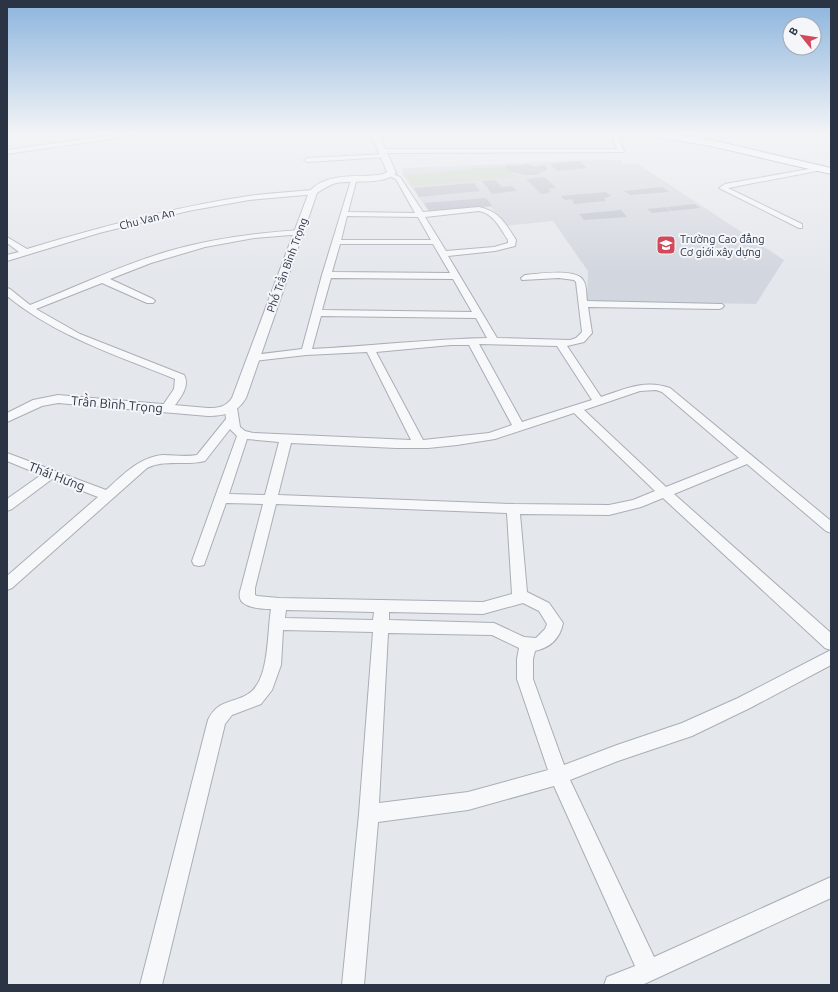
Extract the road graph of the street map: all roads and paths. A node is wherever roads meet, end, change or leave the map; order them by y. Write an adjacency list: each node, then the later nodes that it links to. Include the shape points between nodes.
1 (340, 180): 5 (street, via 329,182)
2 (353, 180): 6 (street)
3 (400, 180): 7 (street)
4 (756, 180): 8 (street, via 724,188)
5 (313, 192): 9 (street, Phố Trần Bình Trọng); 13 (street, Chu Van An, via 248,198 194,208)
6 (344, 214): 7 (street); 11 (street)
7 (420, 215): 12 (street); 14 (street, via 486,209 493,212 512,240 512,244 495,249)
8 (799, 226)
9 (300, 232): 19 (street, via 254,236 198,246 160,256); 32 (street, Phố Trần Bình Trọng)
10 (7, 239): 13 (street)
11 (336, 242): 12 (street); 16 (street)
12 (436, 242): 14 (street)
13 (25, 252): 15 (street, Chu Van An)
14 (443, 254): 17 (street)
15 (7, 258)
16 (326, 276): 17 (street); 25 (street)
17 (456, 276): 26 (street)
18 (526, 278): 22 (street, via 559,275 577,278 580,281)
19 (104, 280): 21 (street); 24 (street)
20 (7, 291): 24 (street)
21 (150, 301)
22 (584, 304): 23 (street); 29 (street, via 587,333 580,340)
23 (719, 306)
24 (29, 309): 34 (street, via 76,336 180,377 181,386)
25 (316, 313): 26 (street); 31 (street)
26 (479, 315): 27 (street)
27 (494, 340): 28 (street); 29 (street)
28 (472, 341): 30 (street); 38 (street)
29 (560, 343): 33 (street)
30 (370, 349): 31 (street); 41 (street)
31 (306, 352): 32 (street)
32 (253, 358): 36 (street, Phố Trần Bình Trọng)
33 (598, 401): 35 (street); 43 (street, via 639,388 657,387 666,390)
34 (167, 408): 36 (street, Trần Bình Trọng); 37 (street, Trần Bình Trọng, via 58,399 38,403)
35 (576, 408): 38 (street); 45 (street)
36 (231, 414): 39 (street, via 235,430); 46 (street, via 201,458 149,461)
37 (7, 418)
38 (519, 427): 41 (street, via 491,436)
39 (243, 435): 40 (street); 47 (street)
40 (286, 440): 41 (street); 48 (street)
41 (419, 444)
42 (7, 457): 44 (street, Thái Hưng)
43 (748, 460): 45 (street); 51 (street)
44 (50, 474): 46 (street, Thái Hưng); 49 (street)
45 (665, 493): 50 (street, via 610,510); 59 (street)
46 (108, 496): 53 (street)
47 (221, 498): 48 (street); 52 (street)
48 (271, 499): 50 (street); 55 (street, via 248,588 248,598 255,602)
49 (7, 506)
50 (512, 509): 54 (street)
51 (831, 528)
52 (199, 562)
53 (7, 584)
54 (520, 598): 56 (street, via 483,608); 60 (street, via 544,607 555,623 554,631 544,642)
55 (279, 604): 56 (street); 57 (street)
56 (382, 606): 58 (street)
57 (276, 624): 58 (street); 66 (street, via 273,665 266,684 255,699 226,710 218,720)
58 (381, 625): 60 (street, via 494,628); 63 (street)
59 (831, 643)
60 (528, 645): 62 (street, via 525,679)
61 (831, 657): 62 (street, via 686,730)
62 (559, 776): 63 (street, via 468,801); 65 (street)
63 (369, 814): 67 (street)
64 (831, 887): 65 (street)
65 (649, 971): 68 (street)
66 (151, 985)
67 (353, 985)
68 (615, 985)

